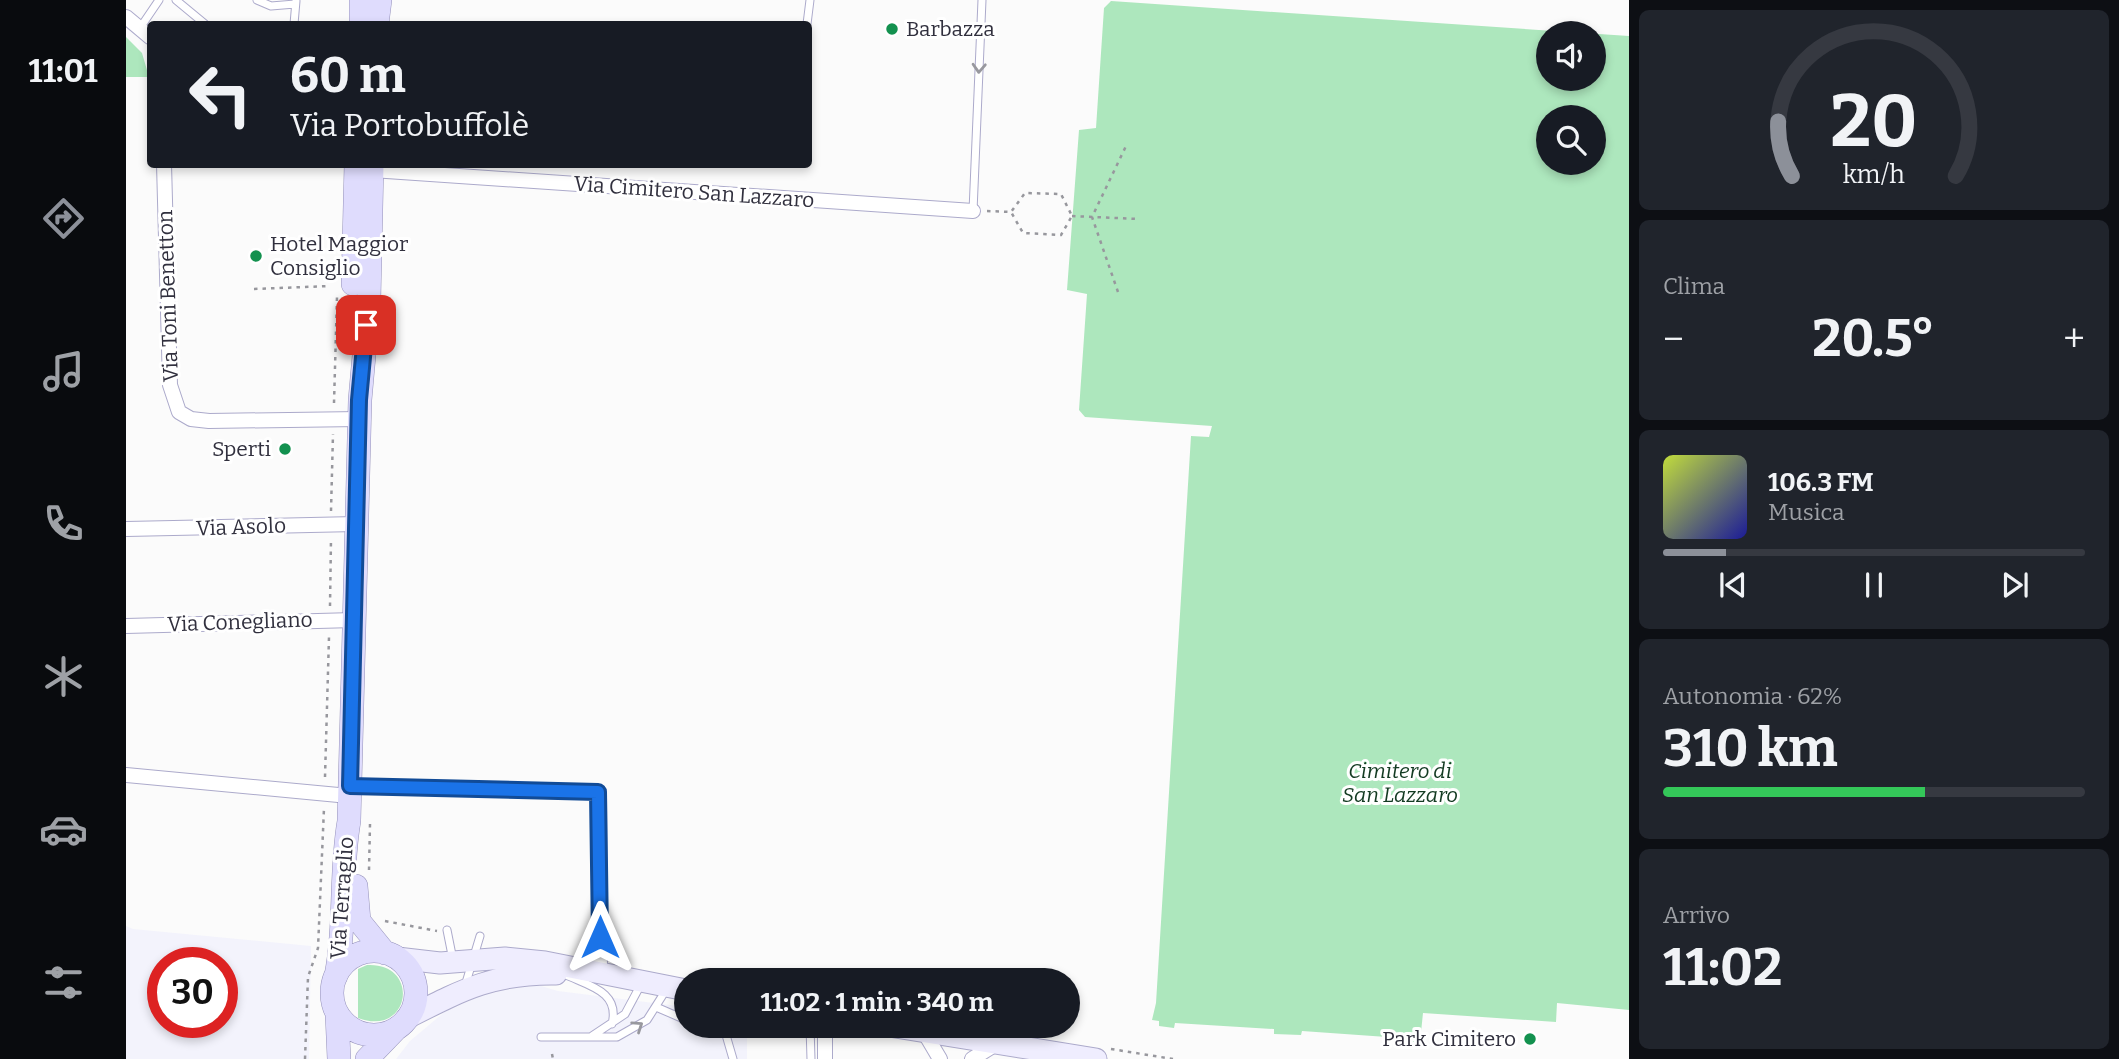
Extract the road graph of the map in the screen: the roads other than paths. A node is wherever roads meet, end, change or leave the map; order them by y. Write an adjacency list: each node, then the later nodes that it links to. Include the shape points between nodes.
1 (159, 0): 10 (lane)
2 (176, 0): 11 (lane)
3 (257, 0): 8 (lane, via 271,6)
4 (361, 0): 13 (main road)
5 (380, 0): 14 (main road)
6 (810, 0): 15 (lane)
7 (982, 0): 20 (lane, one-way to 20)
8 (296, 2): 12 (lane)
9 (126, 17): 16 (street)
10 (150, 21)
11 (201, 21)
12 (294, 21)
13 (361, 21)
14 (377, 21)
15 (807, 21)
16 (145, 32)
17 (164, 168): 21 (street, Via Toni Benetton, via 170,385 178,412 209,421)
18 (367, 168): 21 (main road, Via Terraglio, via 353,299)
19 (394, 168): 20 (street, Via Cimitero San Lazzaro)
20 (974, 211)
21 (359, 409): 22 (main road, Via Terraglio)
22 (356, 524): 23 (street, Via Asolo); 24 (main road, Via Terraglio)
23 (126, 529)
24 (354, 620): 25 (street, Via Conegliano); 27 (main road, Via Terraglio)
25 (126, 626)
26 (126, 775): 27 (street)
27 (357, 790): 28 (main road, Via Terraglio); 34 (street, via 598,792)
28 (349, 821): 31 (main road, Via Terraglio, via 356,850 359,921); 35 (main road, Via Terraglio, via 342,946)
29 (447, 931): 32 (lane)
30 (480, 936): 32 (lane)
31 (391, 956): 32 (street); 35 (main road, via 362,953); 43 (main road, via 413,979 416,992)
32 (463, 962): 34 (street, via 505,958); 38 (lane)
33 (566, 974): 34 (street); 38 (street, via 507,976); 44 (lane, via 606,993 613,1003)
34 (600, 975): 36 (street)
35 (335, 976): 41 (main road, via 332,995)
36 (642, 982): 37 (street); 44 (lane, via 625,1014)
37 (674, 987)
38 (464, 990): 43 (street)
39 (674, 991): 40 (lane)
40 (656, 1007): 42 (lane); 45 (lane, one-way to 40, via 617,1037 635,1030)
41 (337, 1014): 43 (main road, via 358,1032 371,1035); 53 (main road)
42 (674, 1015)
43 (402, 1023): 54 (main road)
44 (612, 1024): 45 (lane)
45 (591, 1036): 46 (lane)
46 (541, 1037)
47 (727, 1038): 55 (lane)
48 (810, 1038): 56 (lane)
49 (825, 1038): 57 (street)
50 (928, 1038): 58 (street)
51 (960, 1038): 52 (street)
52 (996, 1044): 59 (street); 60 (street)
53 (339, 1059)
54 (367, 1059)
55 (733, 1059)
56 (811, 1059)
57 (825, 1059)
58 (940, 1059)
59 (972, 1059)
60 (1096, 1059)

